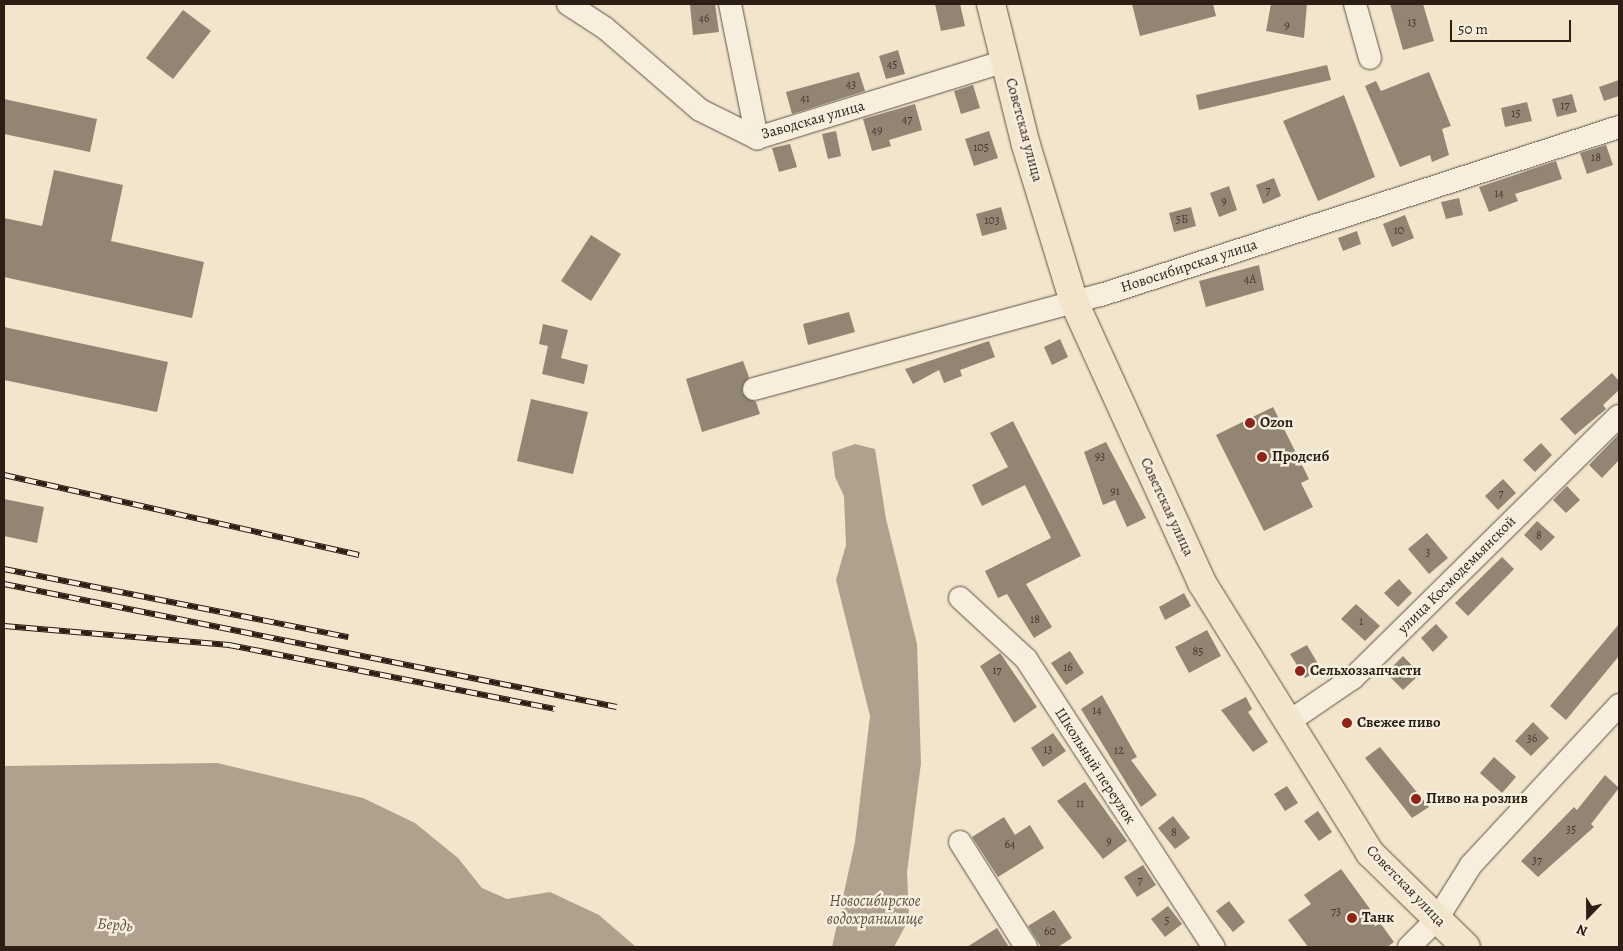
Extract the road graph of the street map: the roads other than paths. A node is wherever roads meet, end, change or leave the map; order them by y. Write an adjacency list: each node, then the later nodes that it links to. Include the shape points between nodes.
1 (568, 4): 8 (street, Заводская улица, via 605,28 700,110)
2 (730, 4): 8 (street)
3 (991, 4): 6 (main road, Советская улица)
4 (1355, 4): 5 (street)
5 (1370, 58)
6 (1006, 62): 8 (street, Заводская улица); 9 (main road, Советская улица, via 1026,145)
7 (1619, 127): 9 (street, Новосибирская улица)
8 (757, 138)
9 (1074, 302): 10 (street, Новосибирская улица); 14 (main road, Советская улица, via 1202,582)
10 (754, 389)
11 (1619, 416): 14 (street, улица Космодемьянской, via 1353,678)
12 (960, 598): 18 (street, Школьный переулок, via 1026,659)
13 (1619, 705): 16 (street, via 1471,866)
14 (1286, 723): 16 (main road, Советская улица, via 1370,853)
15 (960, 842): 17 (street)
16 (1437, 919): 19 (street); 20 (main road, Советская улица)
17 (1026, 947)
18 (1214, 947)
19 (1409, 947)
20 (1466, 947)

